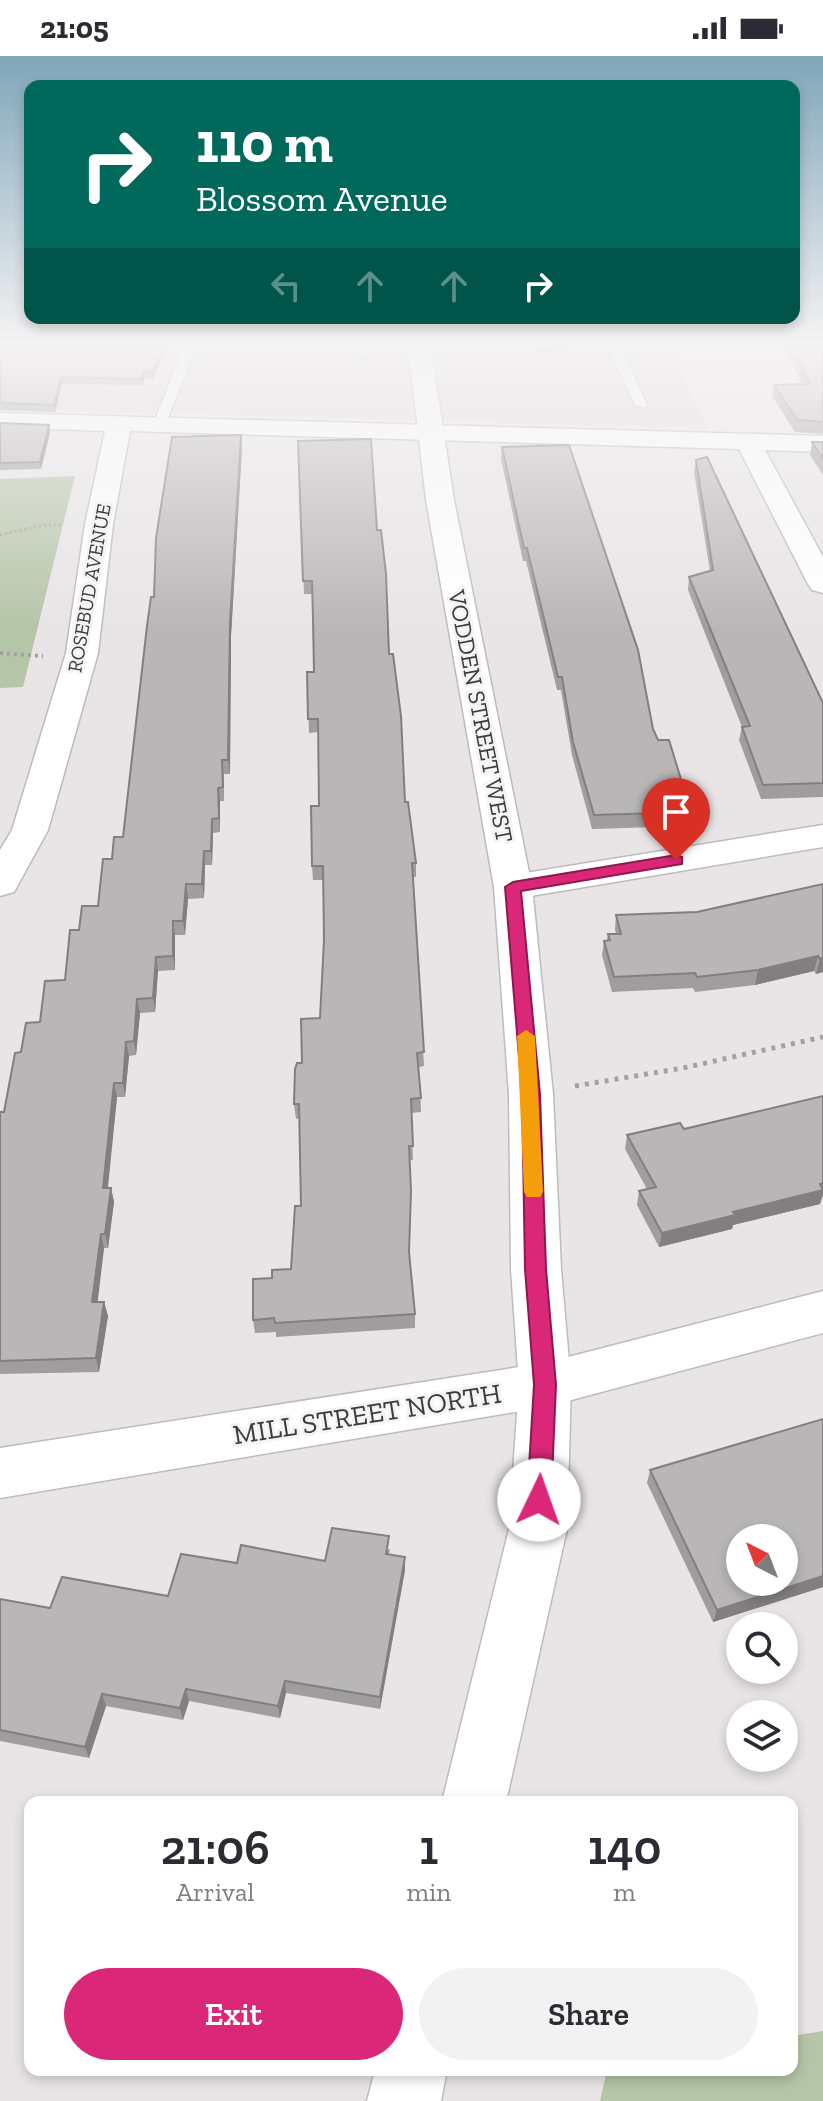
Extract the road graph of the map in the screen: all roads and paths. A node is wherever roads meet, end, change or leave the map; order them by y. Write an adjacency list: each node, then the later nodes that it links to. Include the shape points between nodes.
1 (116, 439): 6 (street, ROSEBUD AVENUE)
2 (432, 439): 11 (street, VODDEN STREET WEST)
3 (667, 439): 4 (street)
4 (748, 442): 5 (street); 8 (street)
5 (823, 444)
6 (99, 524): 7 (path, via 44,525); 10 (street, ROSEBUD AVENUE, via 82,653 30,830)
7 (0, 535)
8 (823, 584)
9 (823, 836): 11 (street)
10 (0, 884)
11 (513, 887): 13 (street, VODDEN STREET WEST)
12 (823, 1037): 13 (path)
13 (531, 1094): 15 (street, VODDEN STREET WEST)
14 (823, 1312): 15 (street, MILL STREET NORTH)
15 (545, 1385): 16 (street, MILL STREET NORTH); 17 (street, VODDEN STREET WEST, via 538,1529)
16 (0, 1473)
17 (475, 1796)
18 (410, 2076): 19 (street)
19 (404, 2101)

